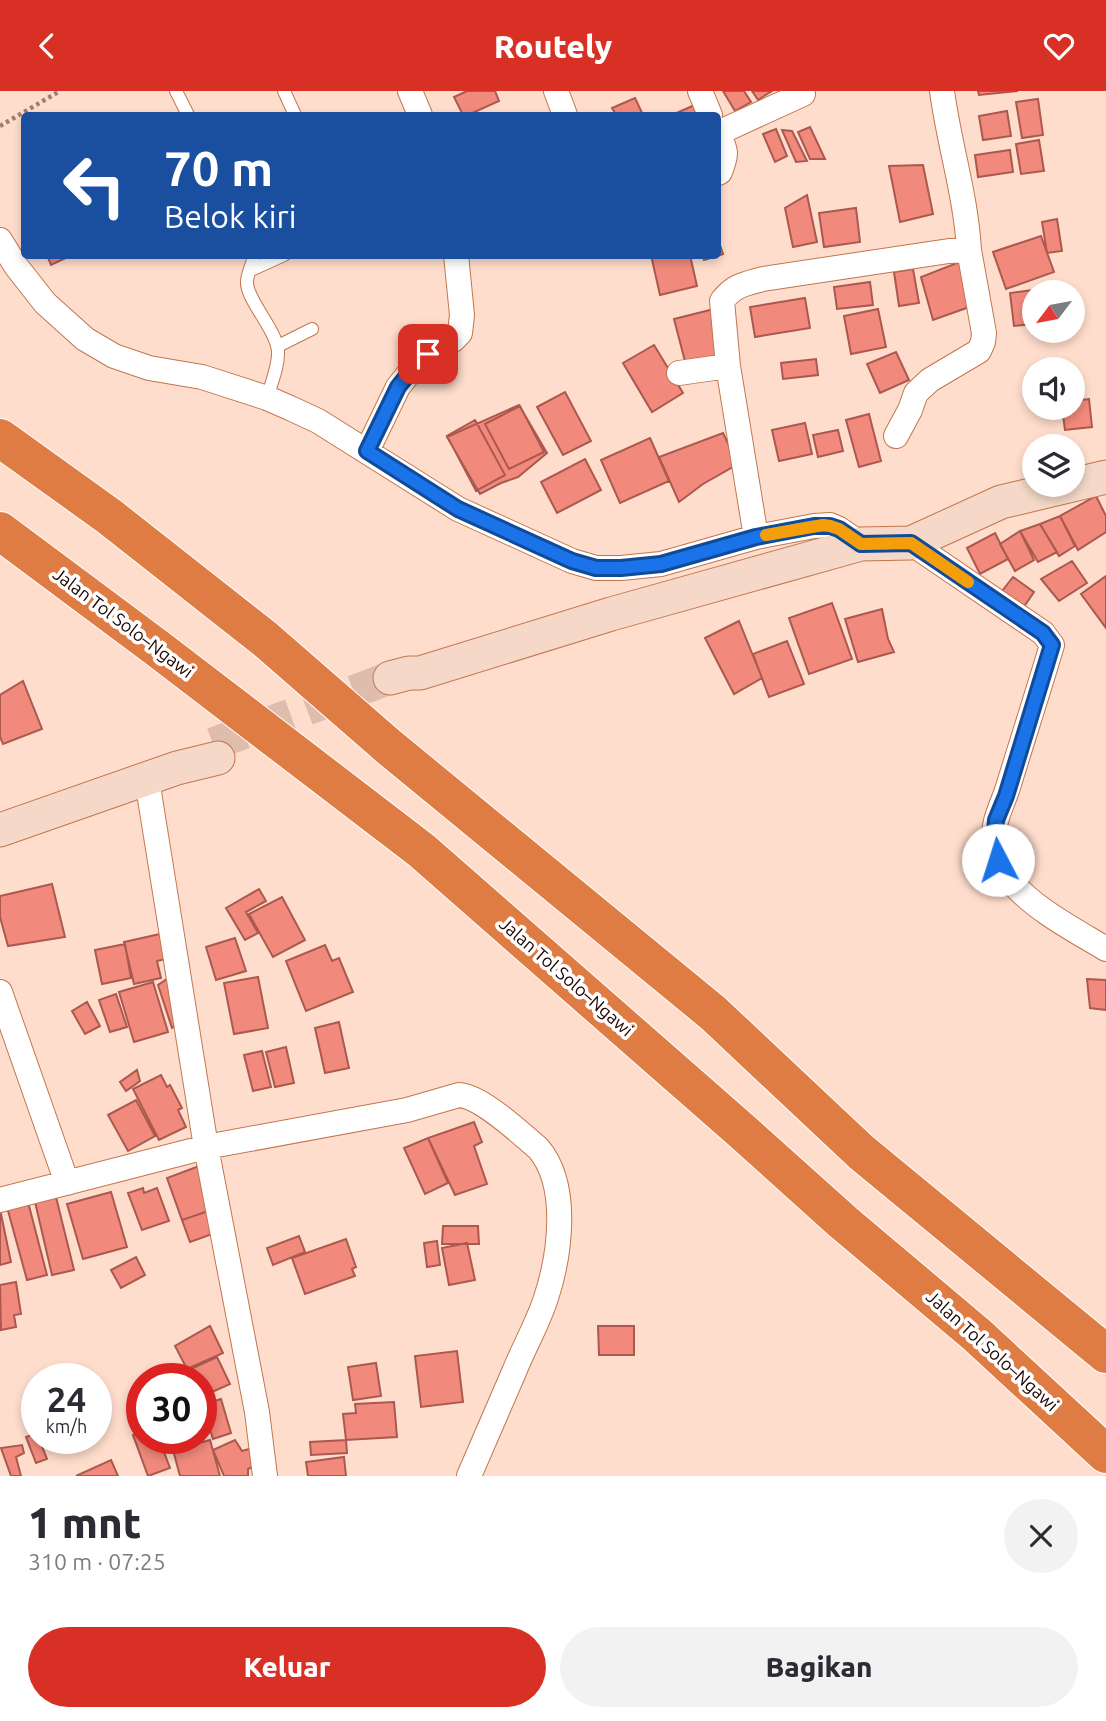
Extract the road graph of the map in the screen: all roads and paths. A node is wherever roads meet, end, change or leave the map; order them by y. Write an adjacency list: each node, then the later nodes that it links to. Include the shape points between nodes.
1 (60, 91): 9 (path)
2 (176, 91): 10 (lane)
3 (284, 91): 11 (lane)
4 (410, 91): 12 (street)
5 (556, 91): 13 (street)
6 (700, 91): 14 (street)
7 (942, 91): 21 (street)
8 (803, 94): 17 (street)
9 (24, 112)
10 (186, 112)
11 (294, 112)
12 (418, 112)
13 (564, 112)
14 (709, 112)
15 (21, 114): 16 (path)
16 (0, 126)
17 (721, 132)
18 (721, 140): 19 (street, via 726,156)
19 (721, 169)
20 (0, 240): 30 (street, via 45,303 85,339 114,356 149,368 202,377)
21 (970, 250): 28 (street, via 776,277 736,287 722,301); 31 (street, via 983,342 979,351 916,393)
22 (253, 259): 25 (lane)
23 (275, 259): 25 (lane)
24 (456, 259): 33 (street, via 460,333 428,354 398,387)
25 (251, 270): 27 (lane, via 248,289)
26 (312, 329): 27 (lane)
27 (278, 346): 30 (lane)
28 (728, 366): 29 (street); 36 (street)
29 (679, 373)
30 (267, 398): 33 (street, via 318,421)
31 (896, 436)
32 (0, 438): 48 (highway, via 110,517 265,639 713,1013 861,1152)
33 (367, 451): 36 (street, via 458,509 596,568 661,564)
34 (1106, 477): 37 (street, via 1001,502)
35 (0, 531): 49 (highway, Jalan Tol Solo–Ngawi, via 421,850)
36 (756, 537): 38 (street, via 823,525 839,529)
37 (911, 543): 38 (street); 43 (street, via 1043,633 1052,645 996,820 994,841 1009,880 1024,895)
38 (861, 544): 39 (street, via 611,614)
39 (402, 682)
40 (215, 751): 41 (street)
41 (162, 774): 42 (street); 45 (street)
42 (0, 830)
43 (1106, 949)
44 (0, 992): 46 (street)
45 (206, 1147): 46 (street); 52 (street); 53 (street, via 466,1095 545,1156 555,1179 559,1217 555,1267 546,1300)
46 (67, 1183): 47 (street)
47 (0, 1200)
48 (1106, 1354)
49 (1041, 1395): 50 (highway, Jalan Tol Solo–Ngawi); 51 (highway)
50 (1106, 1454)
51 (1106, 1465)
52 (265, 1476)
53 (469, 1476)

